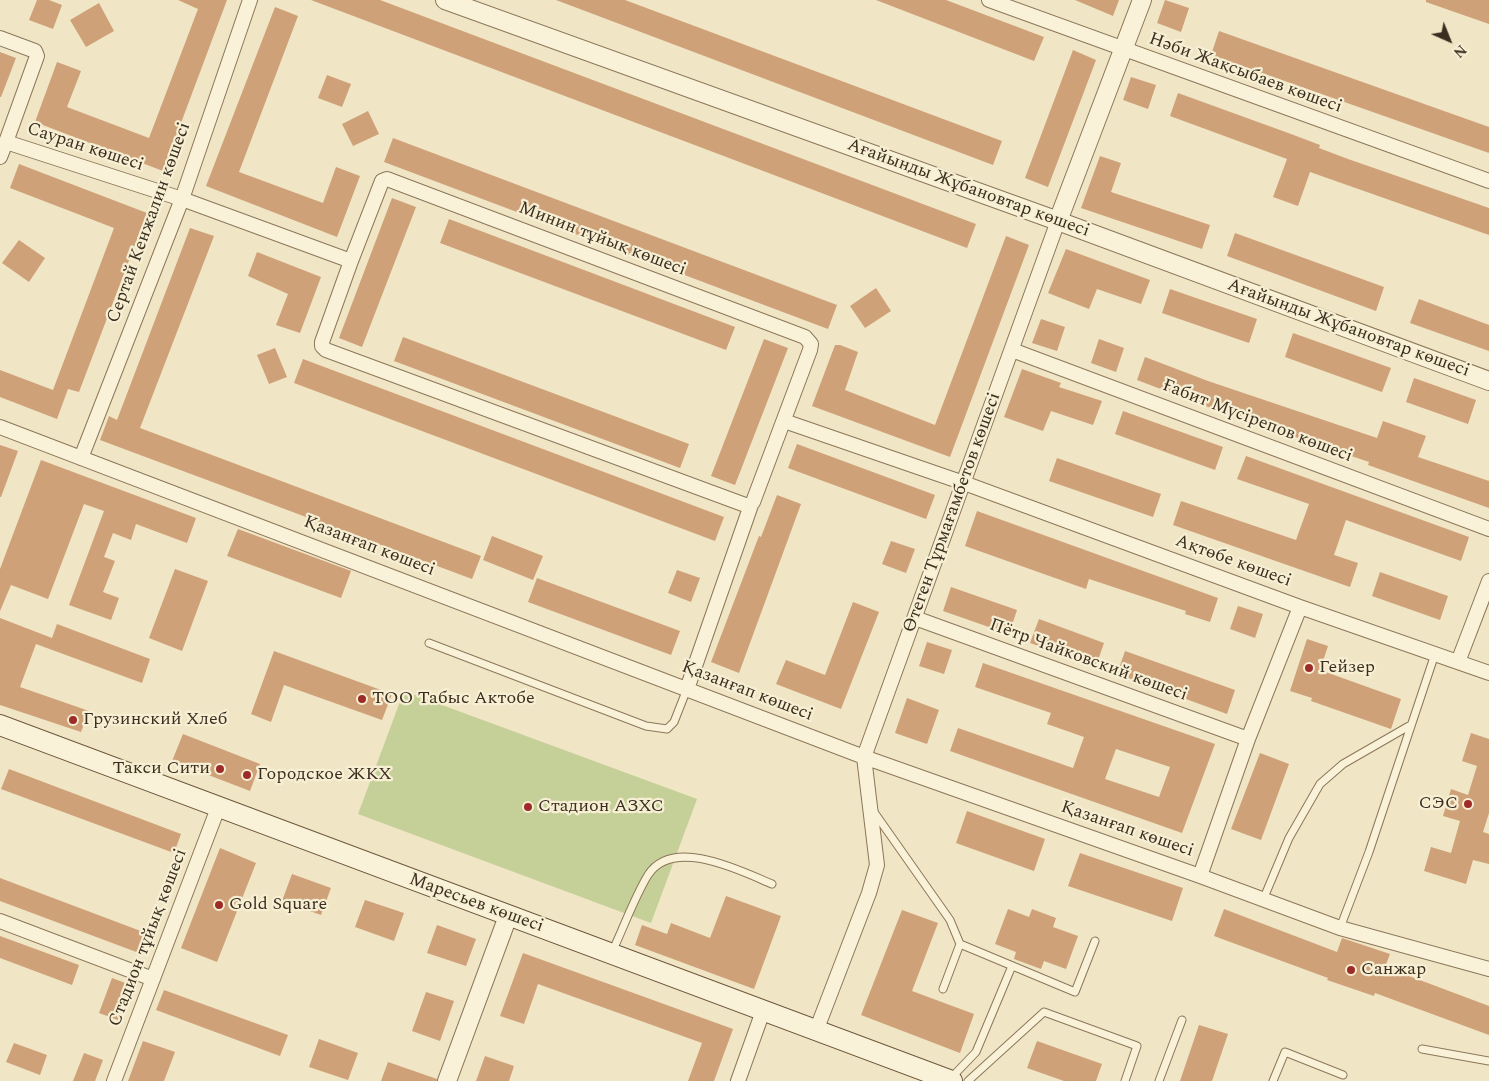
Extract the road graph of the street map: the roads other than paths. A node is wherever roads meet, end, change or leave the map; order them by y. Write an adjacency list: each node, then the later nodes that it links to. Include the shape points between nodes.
1 (250, 0): 10 (street, Сертай Кенжалин көшесі)
2 (445, 0): 11 (street, Ағайынды Жұбановтар көшесі)
3 (989, 0): 6 (street, Нәби Жақсыбаев көшесі)
4 (1142, 0): 6 (street, Өтеген Тұрмағамбетов көшесі)
5 (0, 38): 7 (street, Сауран көшесі, via 35,51 37,56)
6 (1122, 50): 9 (street, Нәби Жақсыбаев көшесі); 11 (street, Өтеген Тұрмағамбетов көшесі)
7 (6, 142): 8 (street, Сауран көшесі); 10 (street, Сауран көшесі)
8 (0, 157)
9 (1489, 181)
10 (182, 199): 12 (street); 17 (street, Сертай Кенжалин көшесі)
11 (1058, 221): 13 (street, Өтеген Тұрмағамбетов көшесі); 14 (street, Ағайынды Жұбановтар көшесі)
12 (351, 262): 15 (street, Минин тұйық көшесі, via 382,181 387,179 805,337 811,344 810,350); 19 (street, Минин тұйық көшесі, via 322,342 326,350)
13 (1012, 350): 18 (street, Өтеген Тұрмағамбетов көшесі); 20 (street, Ғабит Мүсірепов көшесі)
14 (1489, 381)
15 (784, 421): 18 (street); 19 (street, Минин тұйық көшесі)
16 (0, 427): 17 (street, Қазанғап көшесі)
17 (82, 458): 28 (street, Қазанғап көшесі)
18 (964, 483): 22 (street, Ақтөбе көшесі); 23 (street, Өтеген Тұрмағамбетов көшесі)
19 (751, 505): 28 (street, Минин тұйық көшесі)
20 (1489, 529)
21 (1489, 581): 26 (street)
22 (1300, 607): 25 (street, Ақтөбе көшесі); 31 (street)
23 (915, 618): 31 (street, Пётр Чайковский көшесі); 32 (street, Өтеген Тұрмағамбетов көшесі)
24 (429, 643): 28 (lane, via 646,726 667,729 674,722)
25 (1435, 654): 26 (street, Ақтөбе көшесі); 30 (lane)
26 (1458, 662): 27 (street, Ақтөбе көшесі)
27 (1489, 673)
28 (686, 689): 32 (street, Қазанғап көшесі)
29 (0, 725): 34 (main road, Маресьев көшесі)
30 (1409, 726): 37 (lane, via 1343,764 1320,784 1289,838); 40 (lane, via 1369,852)
31 (1248, 738): 35 (street)
32 (864, 757): 33 (street, Өтеген Тұрмағамбетов көшесі); 35 (street, Қазанғап көшесі)
33 (870, 806): 42 (lane, via 950,920); 50 (street, Өтеген Тұрмағамбетов көшесі, via 877,865)
34 (218, 808): 38 (main road, Маресьев көшесі); 46 (street, Стадион тұйық көшесі)
35 (1200, 876): 37 (street, Қазанғап көшесі)
36 (772, 884): 43 (lane, via 696,857 666,859 649,874)
37 (1263, 900): 40 (street, Қазанғап көшесі)
38 (508, 916): 43 (main road, Маресьев көшесі); 56 (street)
39 (0, 921): 46 (street)
40 (1340, 928): 45 (street, Қазанғап көшесі)
41 (1095, 941): 44 (lane, via 1075,992)
42 (960, 944): 44 (lane); 47 (lane)
43 (611, 954): 48 (main road, Маресьев көшесі)
44 (1012, 966): 54 (lane, via 976,1052)
45 (1489, 969)
46 (153, 978): 55 (street, Стадион тұйық көшесі)
47 (942, 989)
48 (763, 1011): 50 (main road, Маресьев көшесі); 57 (street)
49 (1182, 1020): 59 (lane)
50 (816, 1031): 54 (main road, Маресьев көшесі)
51 (1422, 1048): 52 (lane)
52 (1489, 1061)
53 (1343, 1074): 60 (lane, via 1285,1052)
54 (948, 1080): 58 (lane, via 1044,1012 1137,1046)
55 (114, 1081)
56 (447, 1081)
57 (738, 1081)
58 (1125, 1081)
59 (1159, 1081)
60 (1273, 1081)

